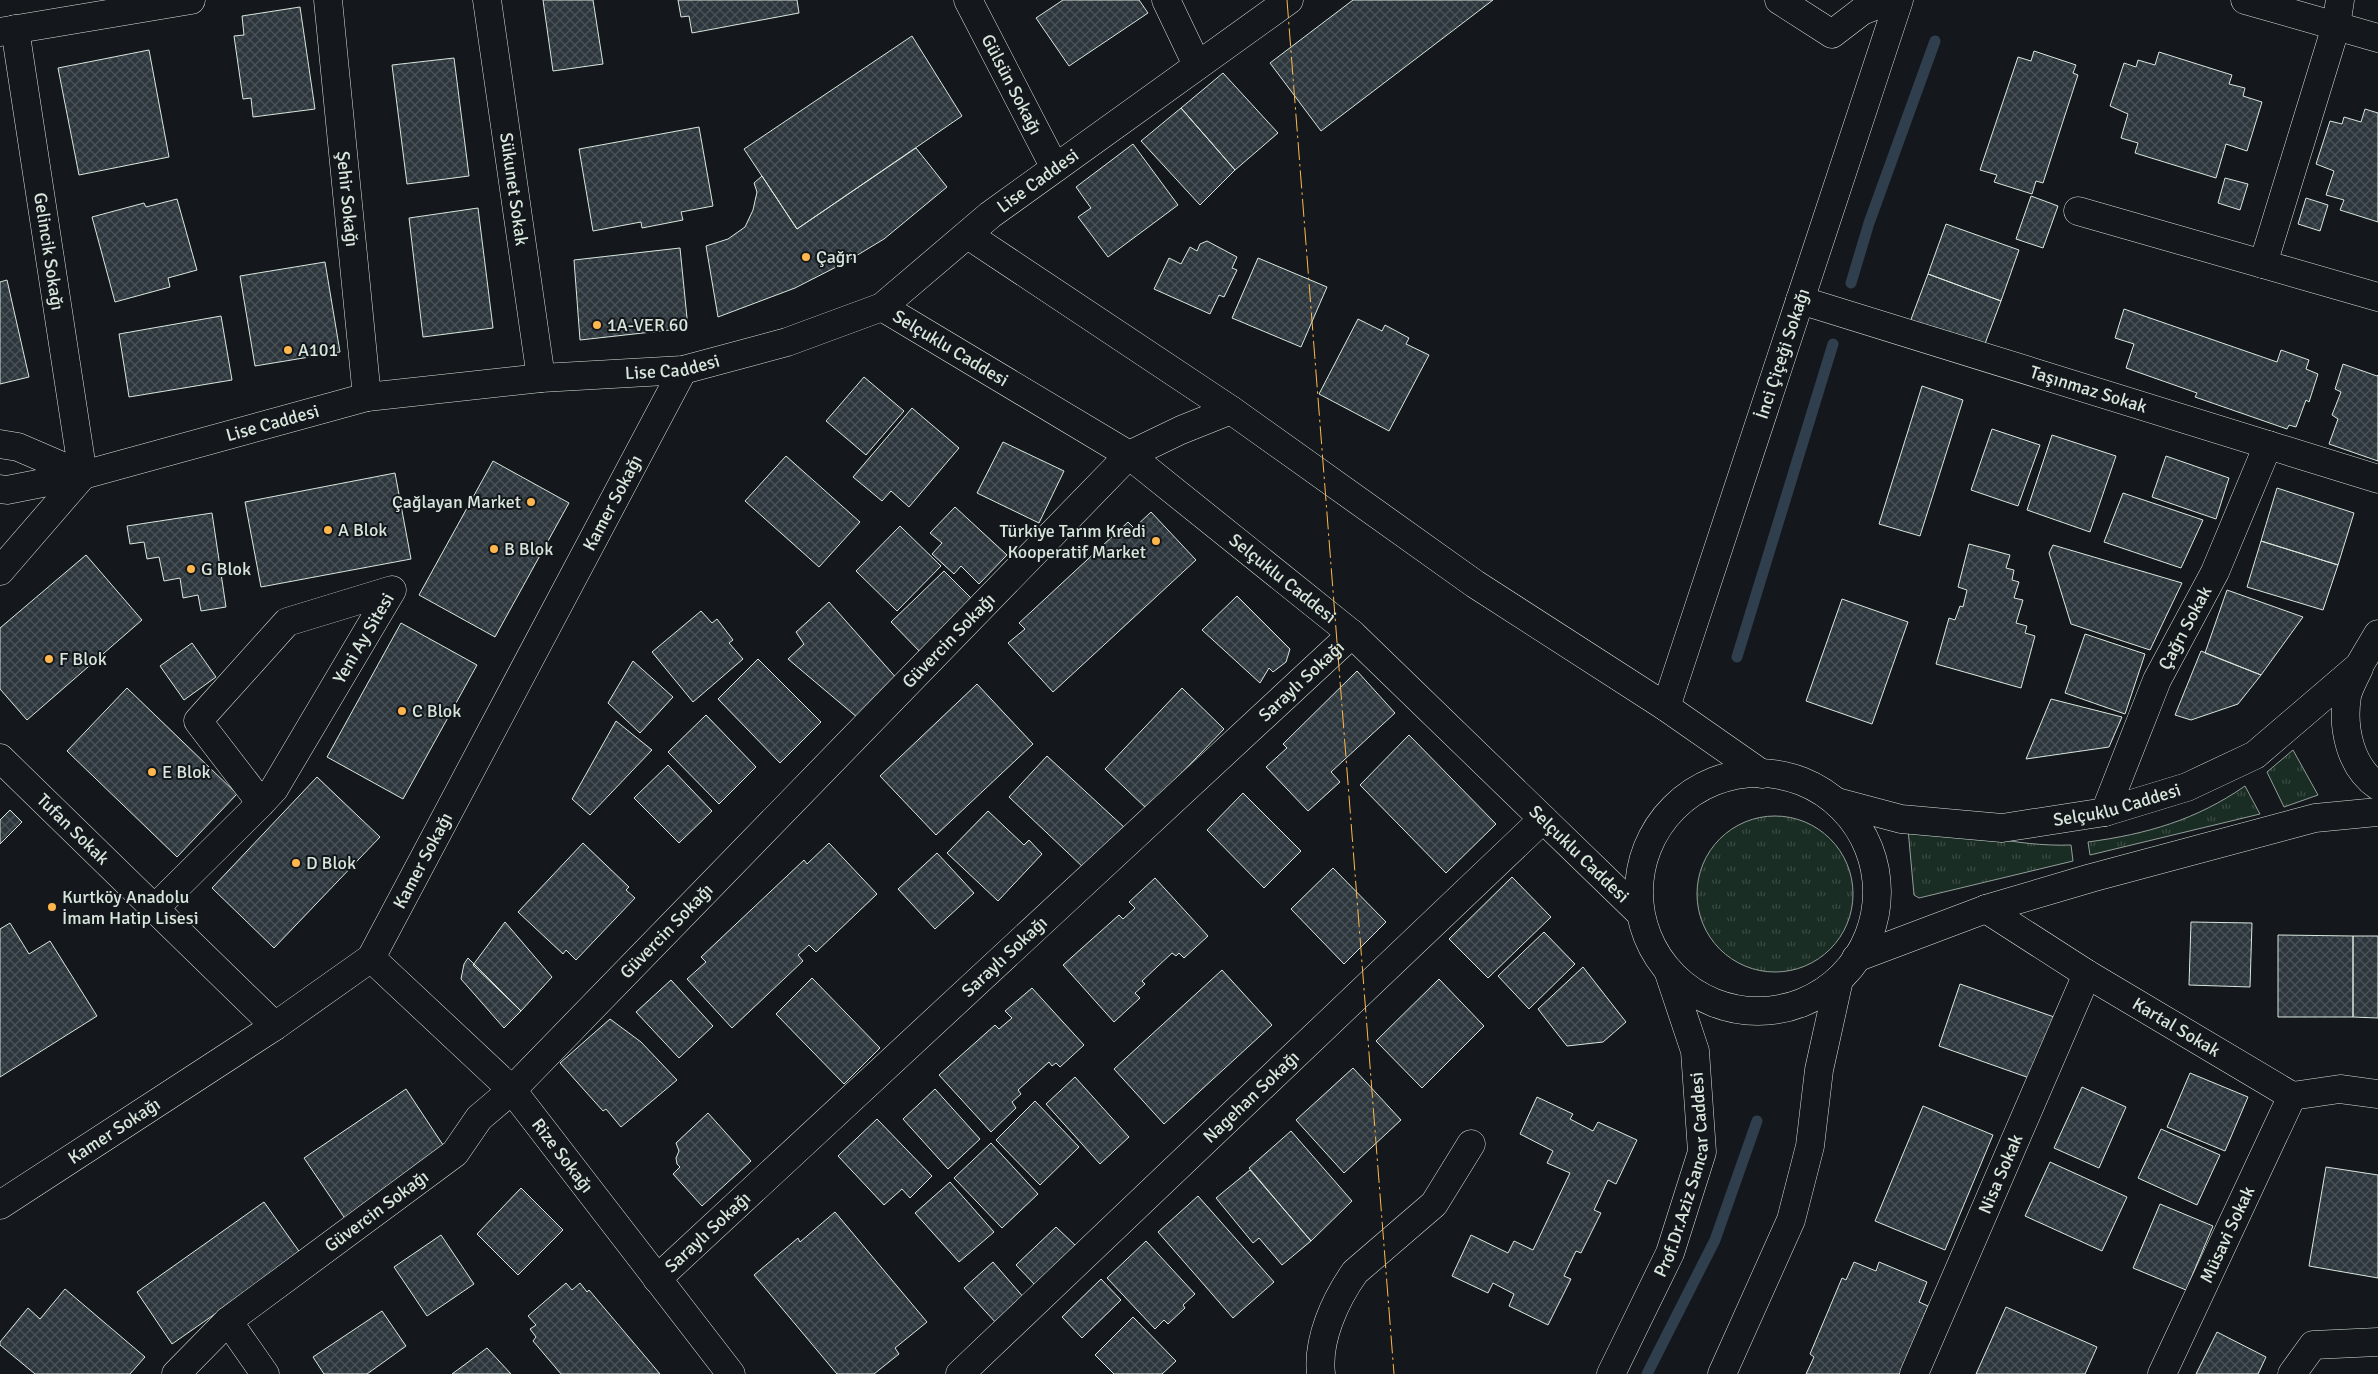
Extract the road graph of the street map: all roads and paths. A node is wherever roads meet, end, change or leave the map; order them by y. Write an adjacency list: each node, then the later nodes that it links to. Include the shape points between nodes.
1 (191, 0): 12 (street)
2 (328, 0): 24 (street, Şehir Sokağı)
3 (487, 0): 23 (street, Sükunet Sokak)
4 (968, 0): 15 (street, Gülsün Sokağı)
5 (1166, 0): 14 (street)
6 (1289, 0): 14 (street, Lise Caddesi)
7 (1779, 0): 8 (street, via 1832,34 1862,11)
8 (1890, 0)
9 (1899, 0): 20 (street, İnci Çiçeği Sokağı)
10 (2245, 0): 11 (street)
11 (2338, 13): 13 (street); 18 (street)
12 (8, 30): 29 (street, Gelincik Sokağı)
13 (2378, 38)
14 (1196, 65): 15 (street, Lise Caddesi)
15 (1055, 168): 17 (street, Lise Caddesi)
16 (2078, 211): 18 (street)
17 (968, 235): 21 (street, Lise Caddesi); 25 (street)
18 (2264, 264): 19 (street)
19 (2378, 297)
20 (1800, 300): 27 (street, Taşınmaz Sokak); 37 (street, İnci Çiçeği Sokağı)
21 (882, 307): 22 (street, Lise Caddesi, via 787,342); 28 (street, Selçuklu Caddesi)
22 (683, 370): 23 (street, Lise Caddesi); 49 (street, Kamer Sokağı)
23 (541, 378): 24 (street, Lise Caddesi)
24 (367, 397): 29 (street, Lise Caddesi)
25 (1231, 410): 28 (street); 37 (street, via 1475,584)
26 (0, 444): 29 (street, via 18,447)
27 (2268, 444): 30 (street, Taşınmaz Sokak); 43 (street, Çağrı Sokak, via 2215,572 2157,680)
28 (1129, 455): 33 (street, Selçuklu Caddesi); 55 (street, Güvercin Sokağı)
29 (83, 475): 31 (street, Lise Caddesi); 32 (street)
30 (2378, 479)
31 (0, 489)
32 (0, 571)
33 (1352, 634): 45 (street, Selçuklu Caddesi); 60 (street, Saraylı Sokağı)
34 (2378, 634): 36 (street)
35 (2378, 646): 36 (street)
36 (2359, 666): 40 (street, via 2347,694 2345,726 2353,756 2371,782); 43 (street, Selçuklu Caddesi, via 2255,755 2188,787)
37 (1666, 708): 39 (street)
38 (0, 758): 46 (street, Tufan Sokak)
39 (1762, 774): 41 (street, via 1791,778); 48 (street, via 1730,776 1712,782 1677,806 1663,821 1644,853 1636,893)
40 (2378, 786)
41 (1837, 802): 43 (street, Selçuklu Caddesi, via 1901,819 2002,828); 50 (street, via 1866,836 1878,872 1877,911)
42 (261, 803): 42 (street, Yeni Ay Sitesi, via 274,789 392,590 286,622 198,721); 46 (street, Yeni Ay Sitesi)
43 (2105, 812)
44 (2378, 812): 47 (street, via 2315,818)
45 (1543, 819): 48 (street, Selçuklu Caddesi); 66 (street, Nagehan Sokağı)
46 (154, 909): 54 (street, Tufan Sokak)
47 (1986, 909): 50 (street); 52 (street, Kartal Sokak)
48 (1637, 910): 51 (street, via 1643,931)
49 (371, 958): 54 (street, Kamer Sokağı); 55 (street, Rize Sokağı)
50 (1856, 958): 53 (street)
51 (1668, 968): 53 (street, via 1688,987 1710,1001 1734,1008 1789,1007 1813,1000); 68 (street, Prof.Dr.Aziz Sancar Caddesi, via 1695,1051 1702,1152 1670,1254)
52 (2088, 974): 57 (street, Kartal Sokak); 70 (street, Nisa Sokak)
53 (1838, 984): 69 (street, via 1819,1070 1810,1146 1791,1220)
54 (275, 1026): 59 (street, Kamer Sokağı)
55 (512, 1090): 60 (street, Rize Sokağı); 61 (street, Güvercin Sokağı, via 479,1118 455,1153)
56 (2378, 1094): 57 (street, via 2340,1089)
57 (2292, 1096): 71 (street, Müsavi Sokak)
58 (1471, 1144): 67 (street, via 1434,1204 1355,1272 1347,1283 1324,1334 1319,1360)
59 (0, 1205)
60 (657, 1279): 65 (street, Rize Sokağı)
61 (228, 1321): 63 (street, Güvercin Sokağı); 64 (street)
62 (2378, 1342): 72 (street, via 2312,1345)
63 (176, 1374)
64 (265, 1374)
65 (731, 1374)
66 (960, 1374)
67 (1321, 1374)
68 (1611, 1374)
69 (1722, 1374)
70 (1914, 1374)
71 (2162, 1374)
72 (2292, 1374)

